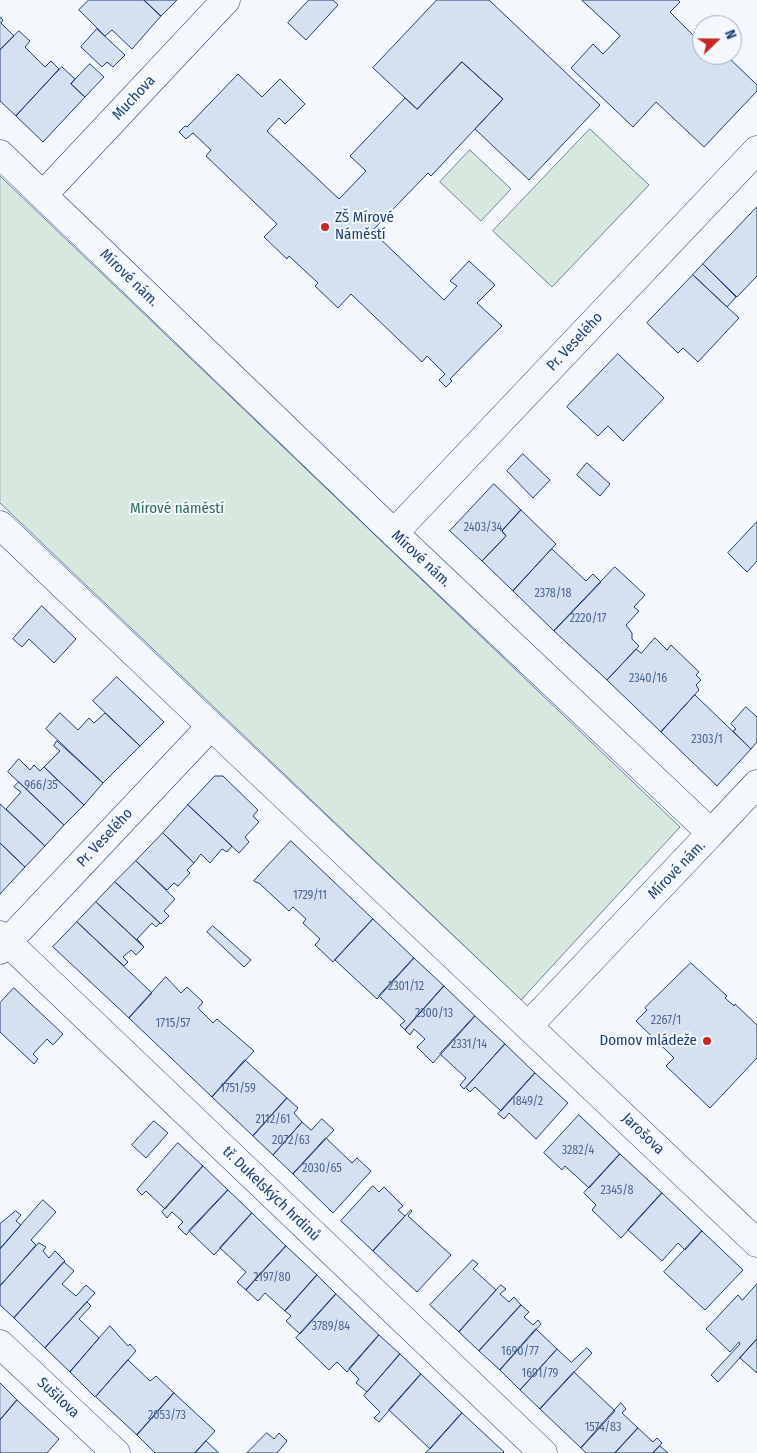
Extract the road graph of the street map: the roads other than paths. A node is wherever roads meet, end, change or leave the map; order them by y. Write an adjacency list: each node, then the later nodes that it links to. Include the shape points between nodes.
1 (226, 0): 4 (street, Muchova)
2 (757, 150): 6 (street, Pr. Veselého)
3 (0, 154): 4 (street, Mírové nám.)
4 (43, 195): 6 (street, Mírové nám.)
5 (0, 524): 7 (street)
6 (394, 534): 9 (street, Mírové nám.)
7 (211, 726): 10 (street, Pr. Veselého); 11 (street)
8 (757, 784): 9 (street)
9 (711, 833): 11 (street, Mírové nám.)
10 (2, 943): 15 (street, tř. Dukelských hrdinů)
11 (528, 1026): 12 (street, Jarošova)
12 (757, 1243)
13 (0, 1344): 14 (street, Sušilova)
14 (101, 1448)
15 (543, 1453)

